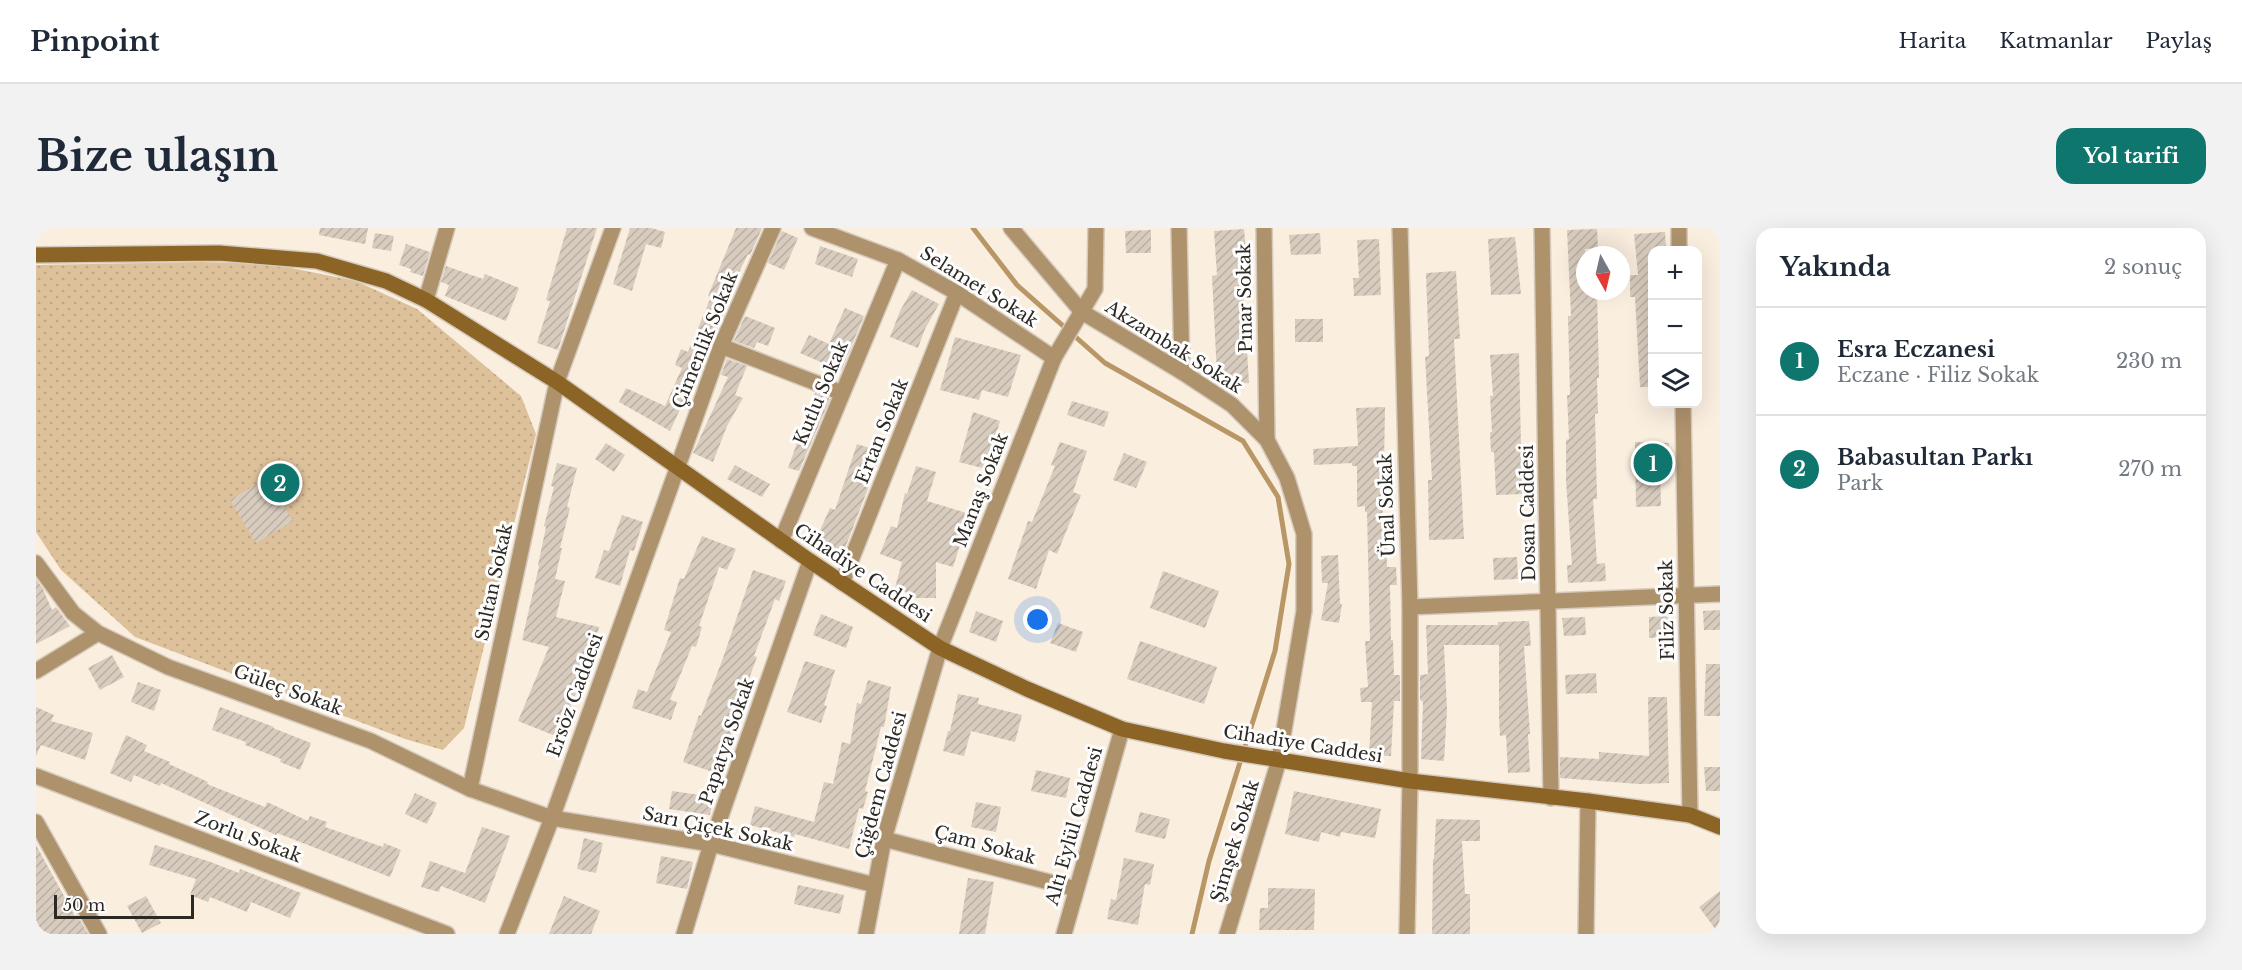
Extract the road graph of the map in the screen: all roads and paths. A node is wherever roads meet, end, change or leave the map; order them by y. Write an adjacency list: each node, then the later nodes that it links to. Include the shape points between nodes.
1 (447, 228): 16 (street)
2 (613, 228): 21 (street, Sultan Sokak)
3 (773, 228): 18 (street, Çimenlik Sokak)
4 (812, 228): 14 (street, Selamet Sokak)
5 (1011, 228): 17 (street, Akzambak Sokak)
6 (1096, 228): 17 (street, Manaş Sokak, via 1095,289)
7 (1179, 228): 20 (street)
8 (1264, 228): 24 (street, Pınar Sokak)
9 (1400, 228): 33 (street, Ünal Sokak)
10 (1542, 228): 32 (street, Dosan Caddesi)
11 (1679, 228): 12 (street)
12 (1679, 246)
13 (36, 255): 16 (street, Cihadiye Caddesi, via 219,253 317,261 386,281)
14 (898, 260): 15 (street, Selamet Sokak); 22 (street, Kutlu Sokak)
15 (957, 293): 19 (street, Selamet Sokak); 29 (street, Ertan Sokak)
16 (426, 300): 21 (street, Cihadiye Caddesi)
17 (1082, 312): 19 (street, Manaş Sokak); 20 (street, Akzambak Sokak)
18 (721, 346): 22 (street); 25 (street, Çimenlik Sokak)
19 (1057, 353): 35 (street, Manaş Sokak)
20 (1182, 372): 24 (street, Akzambak Sokak, via 1232,405)
21 (557, 382): 25 (street, Cihadiye Caddesi); 41 (street, Sultan Sokak)
22 (842, 393): 26 (street, Kutlu Sokak)
23 (1683, 408): 31 (street, Filiz Sokak)
24 (1267, 440): 38 (street, Akzambak Sokak, via 1287,478 1304,534 1304,611)
25 (676, 468): 26 (street, Cihadiye Caddesi); 45 (street, Ersöz Caddesi)
26 (781, 541): 27 (street, Cihadiye Caddesi)
27 (810, 561): 29 (street, Cihadiye Caddesi); 49 (street, Papatya Sokak)
28 (36, 563): 34 (street, Güleç Sokak, via 73,613)
29 (842, 583): 35 (street, Cihadiye Caddesi)
30 (1720, 594): 31 (street)
31 (1687, 595): 32 (street); 44 (street, Filiz Sokak)
32 (1549, 601): 33 (street); 42 (street, Dosan Caddesi)
33 (1410, 607): 40 (street, Ünal Sokak)
34 (98, 633): 36 (street); 41 (street, Güleç Sokak, via 168,667 371,741)
35 (940, 648): 37 (street, Cihadiye Caddesi); 48 (street, Çiğdem Caddesi)
36 (36, 671)
37 (1122, 729): 38 (street, Cihadiye Caddesi); 51 (street, Altı Eylül Caddesi)
38 (1274, 759): 40 (street, Cihadiye Caddesi); 58 (street, Şimşek Sokak)
39 (36, 776): 53 (street, Zorlu Sokak)
40 (1410, 781): 42 (street, Cihadiye Caddesi); 59 (street, Ünal Sokak)
41 (470, 789): 45 (street, Güleç Sokak)
42 (1551, 798): 43 (street, Cihadiye Caddesi)
43 (1588, 801): 44 (street, Cihadiye Caddesi); 60 (street)
44 (1690, 815): 47 (street, Cihadiye Caddesi)
45 (552, 818): 49 (street, Sarı Çiçek Sokak); 54 (street, Ersöz Caddesi)
46 (36, 822): 52 (street)
47 (1720, 827)
48 (884, 839): 50 (street, Çiğdem Caddesi); 51 (street, Çam Sokak)
49 (711, 844): 50 (street, Sarı Çiçek Sokak); 55 (street, Papatya Sokak)
50 (875, 885): 56 (street, Çiğdem Caddesi)
51 (1076, 890): 57 (street, Altı Eylül Caddesi)
52 (99, 934)
53 (447, 934)
54 (507, 934)
55 (684, 934)
56 (866, 934)
57 (1064, 934)
58 (1227, 934)
59 (1407, 934)
60 (1586, 934)

